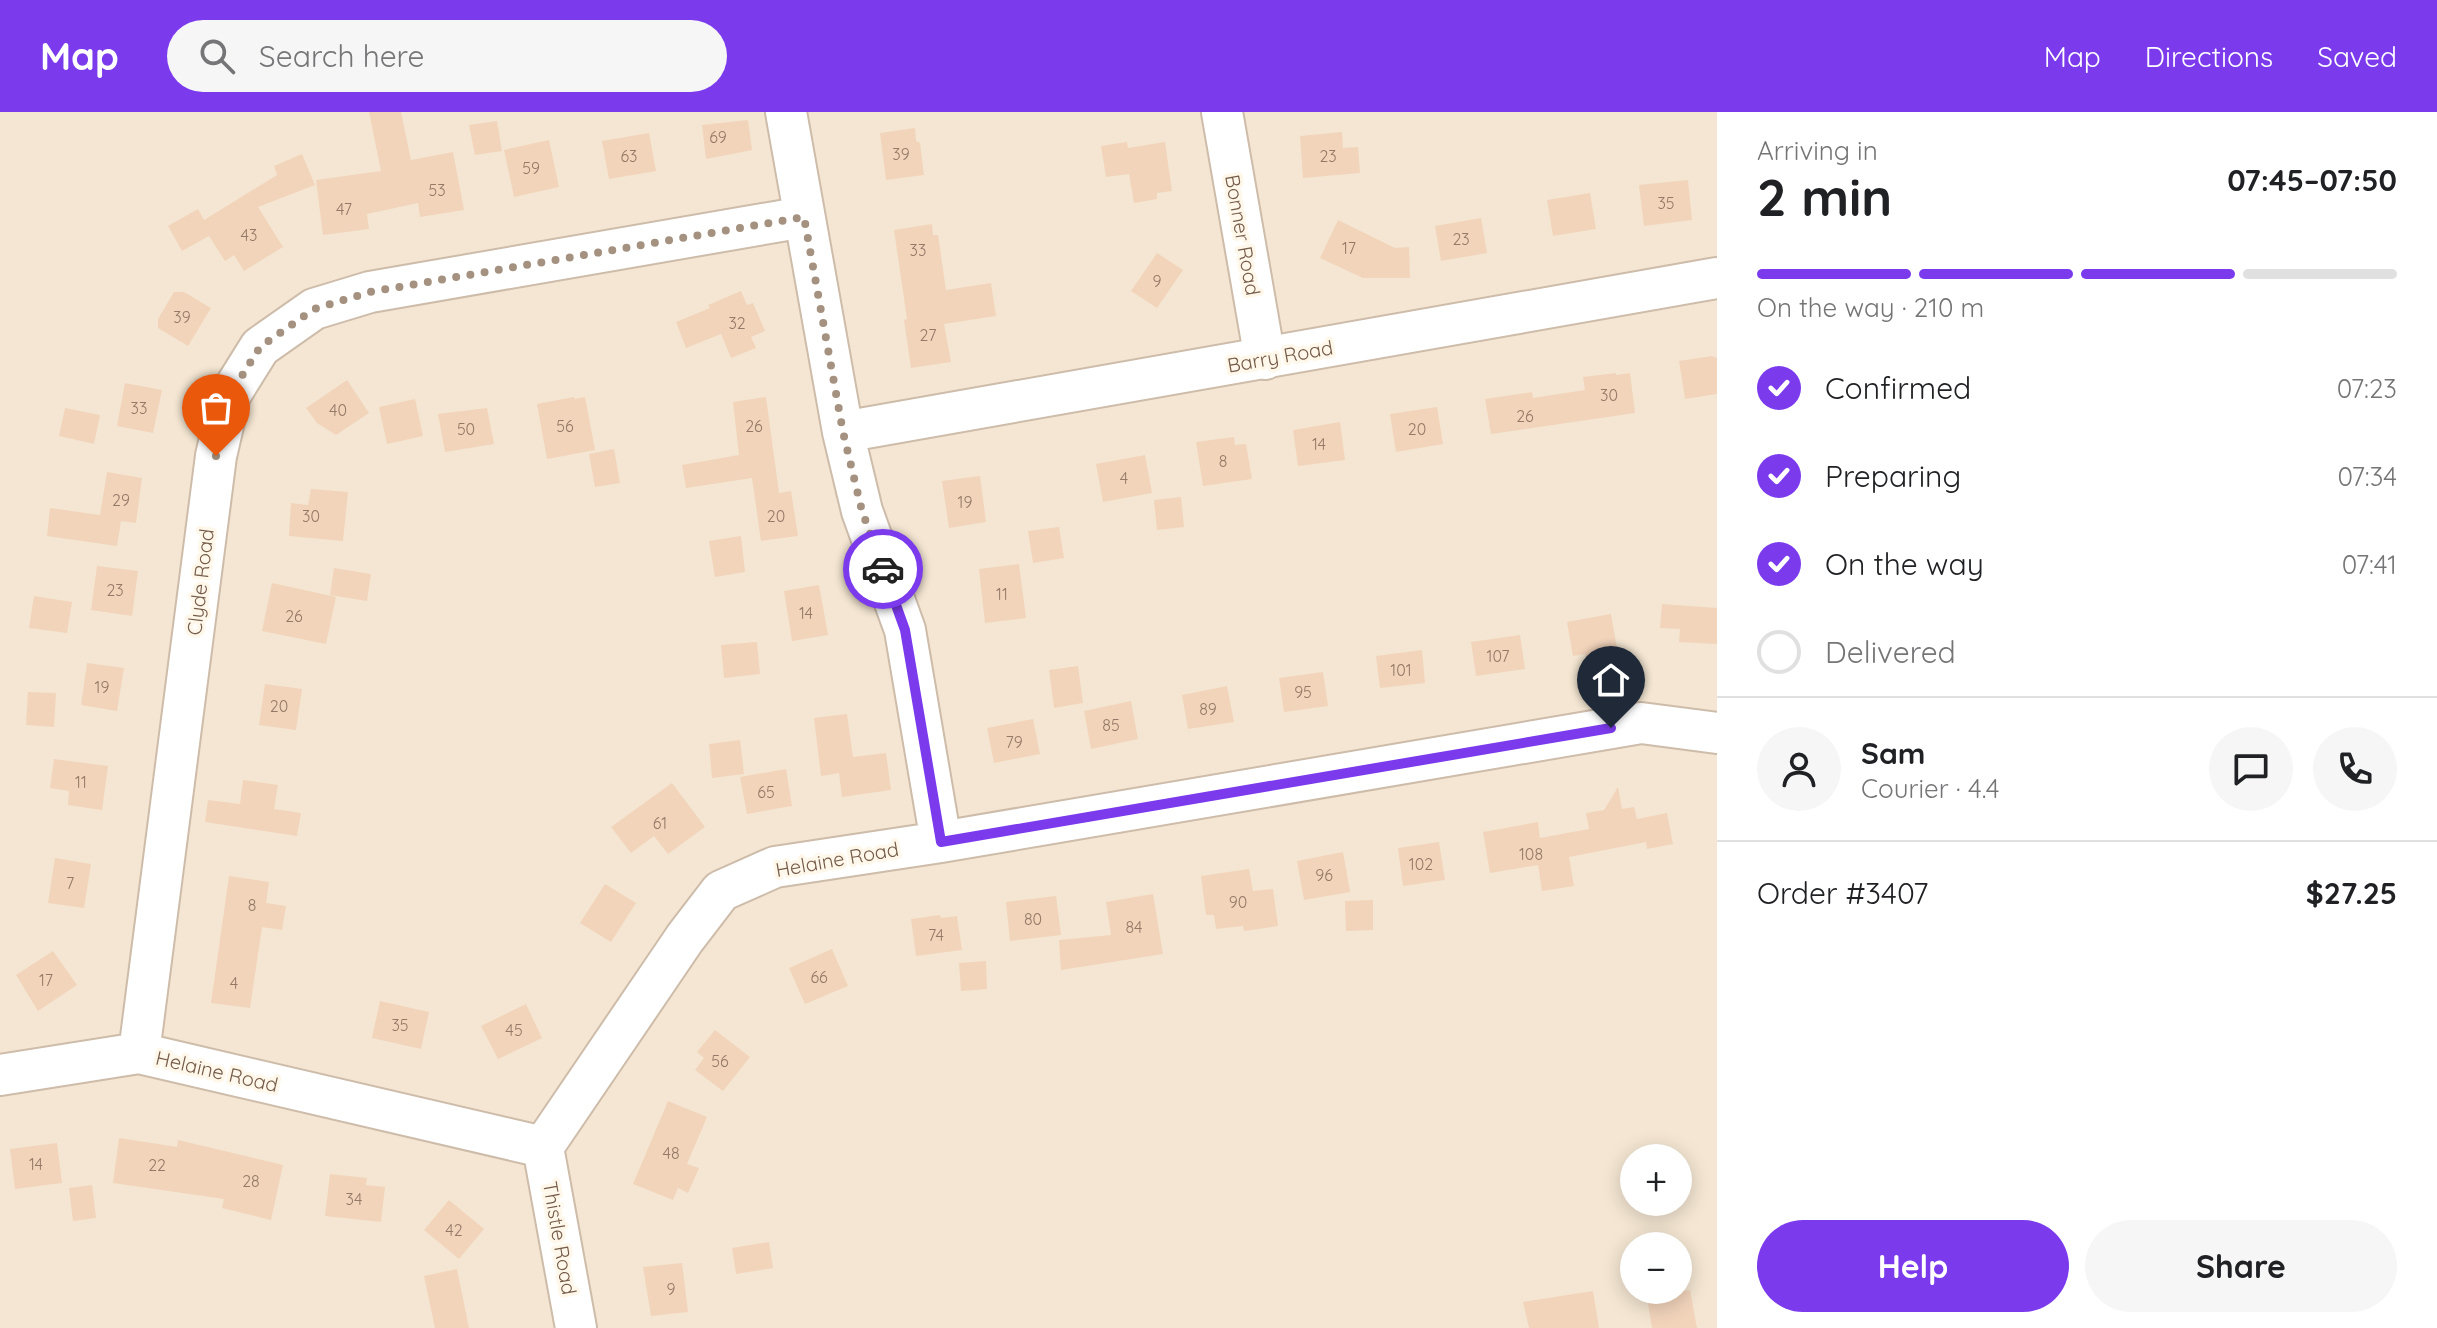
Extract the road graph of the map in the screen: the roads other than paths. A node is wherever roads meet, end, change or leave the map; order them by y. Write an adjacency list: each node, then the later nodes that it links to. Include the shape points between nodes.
1 (786, 112): 3 (street)
2 (1222, 112): 5 (street, Bonner Road)
3 (804, 217): 6 (street); 9 (street, Clyde Road, via 370,292 314,309 260,347 230,395 216,456)
4 (1717, 278): 5 (street, Barry Road)
5 (1265, 359): 6 (street, Barry Road)
6 (843, 432): 8 (street, via 862,511 905,630)
7 (1717, 733): 8 (street, Helaine Road, via 1641,723)
8 (941, 842): 11 (street, Helaine Road, via 775,867 721,891)
9 (139, 1053): 10 (street, Helaine Road); 11 (street, Helaine Road)
10 (0, 1075)
11 (543, 1147): 12 (street, Thistle Road)
12 (576, 1328)

